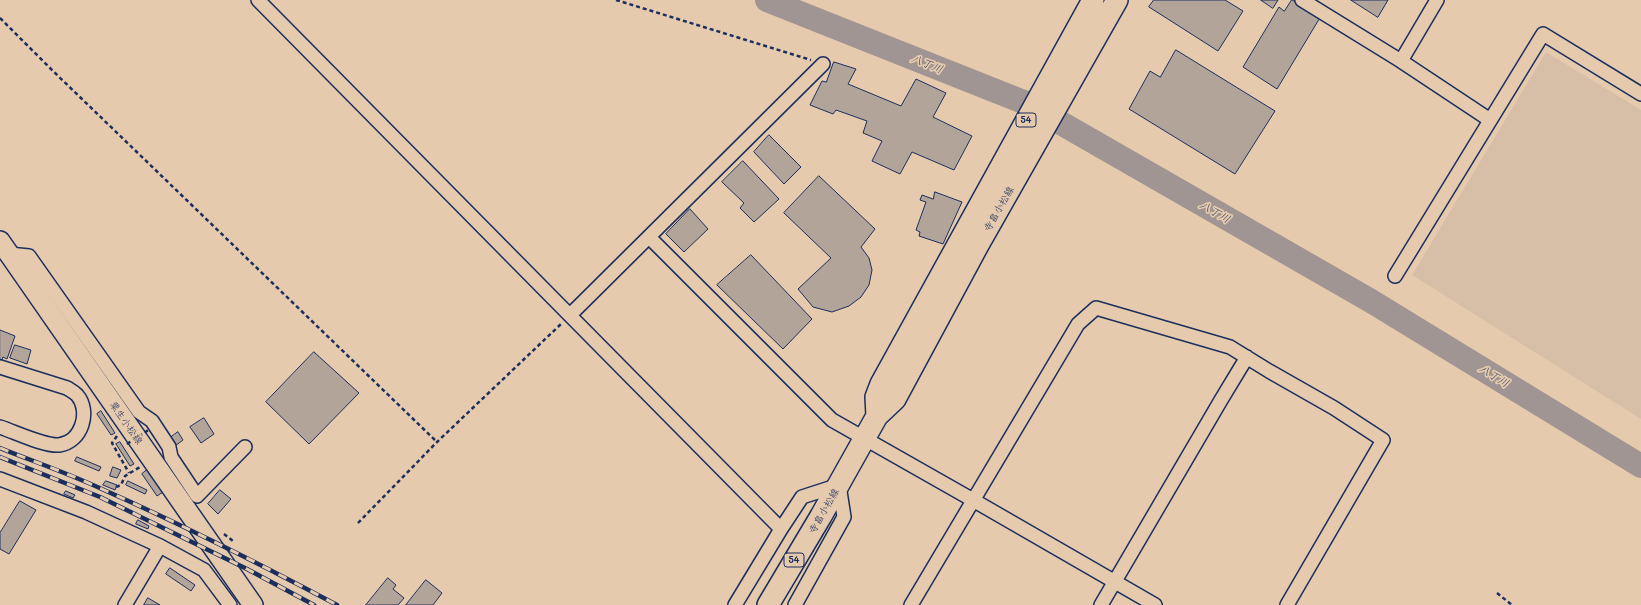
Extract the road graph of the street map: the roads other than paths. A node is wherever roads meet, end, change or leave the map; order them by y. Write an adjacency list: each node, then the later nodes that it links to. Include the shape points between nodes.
1 (258, 0): 14 (street)
2 (1302, 0): 6 (street)
3 (1437, 0): 6 (street)
4 (1091, 2): 11 (main road, 寺畠小松線 / 54)
5 (1113, 7): 11 (main road, 寺畠小松線 / 54)
6 (1401, 61): 9 (street)
7 (823, 64): 10 (street)
8 (1641, 94): 9 (street, via 1543,34)
9 (1490, 120): 13 (street)
10 (649, 237): 14 (street); 18 (street, via 832,420)
11 (970, 240): 18 (main road, 寺畠小松線 / 54, via 881,384 876,397 877,416)
12 (4, 247): 19 (street, via 28,256 139,412 152,421 169,448 170,456 197,496); 28 (main road, 粟生小松線)
13 (1395, 276)
14 (570, 315): 23 (street)
15 (1247, 358): 22 (street, via 1230,347 1096,308 1078,324); 25 (street); 35 (street, via 1334,408 1383,440)
16 (0, 367): 17 (street, via 67,388 76,393 84,412 78,434 69,442 59,445)
17 (0, 427)
18 (865, 438): 21 (main road, 寺畠小松線 / 54); 22 (street)
19 (245, 447)
20 (0, 479): 24 (street, via 86,512)
21 (839, 485): 23 (street, via 802,497); 30 (main road, 寺畠小松線 / 54); 31 (street, via 844,517)
22 (973, 500): 25 (street); 32 (street)
23 (780, 529): 29 (street)
24 (160, 546): 26 (street); 27 (street, via 204,570)
25 (1116, 582): 33 (street); 34 (street)
26 (125, 605)
27 (230, 605)
28 (254, 605)
29 (735, 605)
30 (768, 605)
31 (795, 605)
32 (911, 605)
33 (1101, 605)
34 (1154, 605)
35 (1287, 605)

